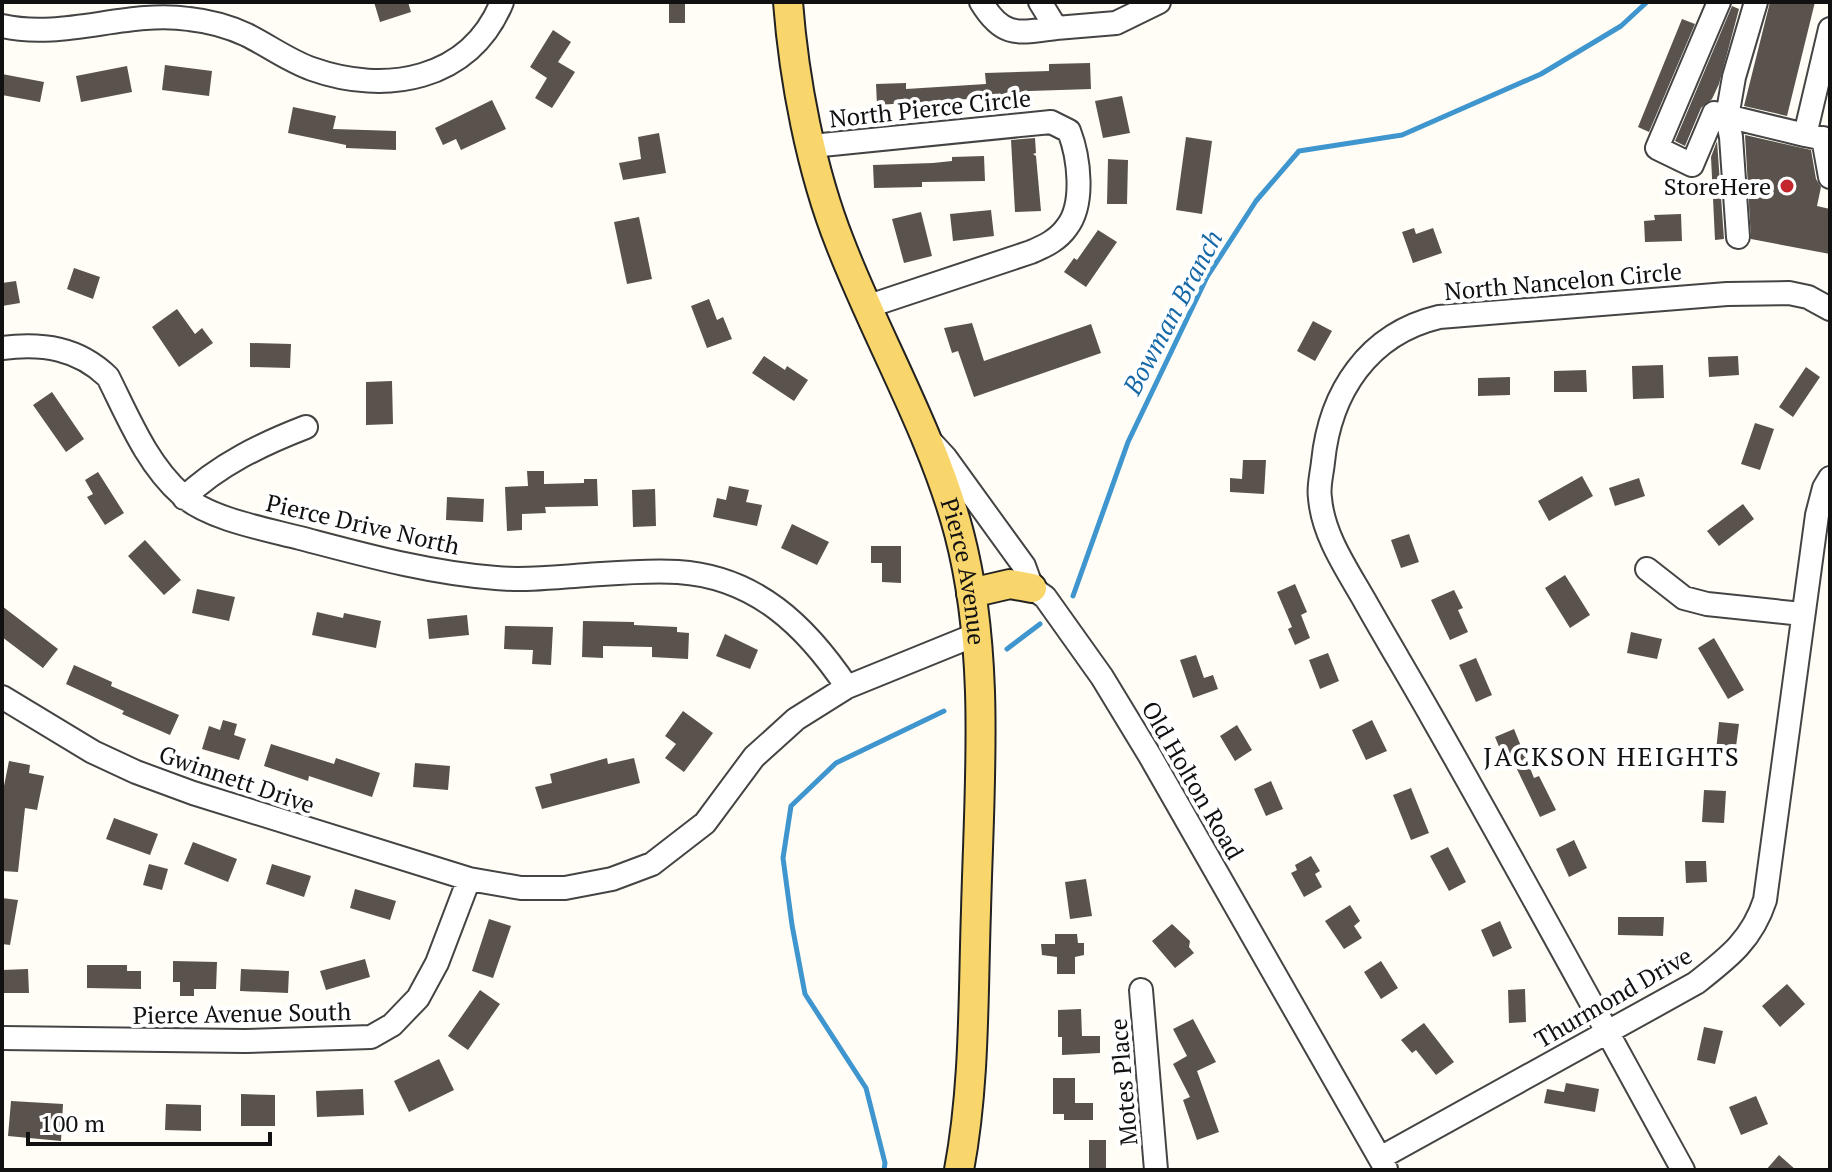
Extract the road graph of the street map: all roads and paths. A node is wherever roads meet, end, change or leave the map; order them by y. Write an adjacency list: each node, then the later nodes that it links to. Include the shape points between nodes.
1 (502, 2): 8 (street, via 477,42 460,57 430,74 374,82 310,69 245,34 188,18 60,29)
2 (788, 2): 13 (main road, Pierce Avenue)
3 (981, 2): 9 (street, via 1003,28)
4 (1040, 2): 9 (street)
5 (1159, 2): 9 (street, via 1116,23)
6 (1719, 2): 11 (street, via 1657,148 1692,165 1714,113)
7 (1756, 2): 11 (street)
8 (2, 26)
9 (1056, 28)
10 (1830, 29): 12 (street)
11 (1727, 117): 12 (street); 15 (street)
12 (1819, 138): 14 (street)
13 (812, 146): 16 (main road, Pierce Avenue, via 839,241); 16 (street, North Pierce Circle, via 1043,122 1069,131 1075,145 1075,212 1053,242)
14 (1830, 177)
15 (1738, 237)
16 (866, 307): 20 (main road, Pierce Avenue)
17 (1830, 309): 32 (street, North Nancelon Circle, via 1789,293 1727,294 1439,317 1414,323 1374,350 1335,405 1319,498 1336,550)
18 (2, 348): 22 (street, Pierce Drive North, via 57,348 98,367 157,469)
19 (306, 427): 22 (street, via 205,478)
20 (925, 437): 24 (street, Old Holton Road, via 1024,566); 25 (main road, Pierce Avenue, via 959,533)
21 (1830, 478): 26 (street, Thurmond Drive, via 1817,515)
22 (184, 498): 28 (street, Pierce Drive North, via 230,520 415,568 499,579 656,571 718,579 782,612 808,634)
23 (1647, 569): 26 (street, via 1684,598)
24 (1032, 588): 25 (main road, via 1010,584); 34 (street, Old Holton Road, via 1045,597 1102,677)
25 (971, 593): 27 (main road, Pierce Avenue)
26 (1802, 614): 32 (street, Thurmond Drive, via 1765,900 1757,923 1741,945 1696,983)
27 (975, 635): 28 (street); 35 (main road, Pierce Avenue, via 980,748 972,1032)
28 (847, 687): 30 (street, via 796,719 754,757 705,823 652,864 565,888 521,888)
29 (2, 697): 30 (street, Gwinnett Drive, via 136,772)
30 (469, 879): 33 (street, Pierce Avenue South, via 418,998 392,1025 371,1037)
31 (1141, 990): 36 (street, Motes Place)
32 (1606, 1031): 34 (street, Thurmond Drive); 37 (street, North Nancelon Circle)
33 (2, 1038)
34 (1383, 1164)
35 (959, 1170)
36 (1156, 1170)
37 (1683, 1170)

